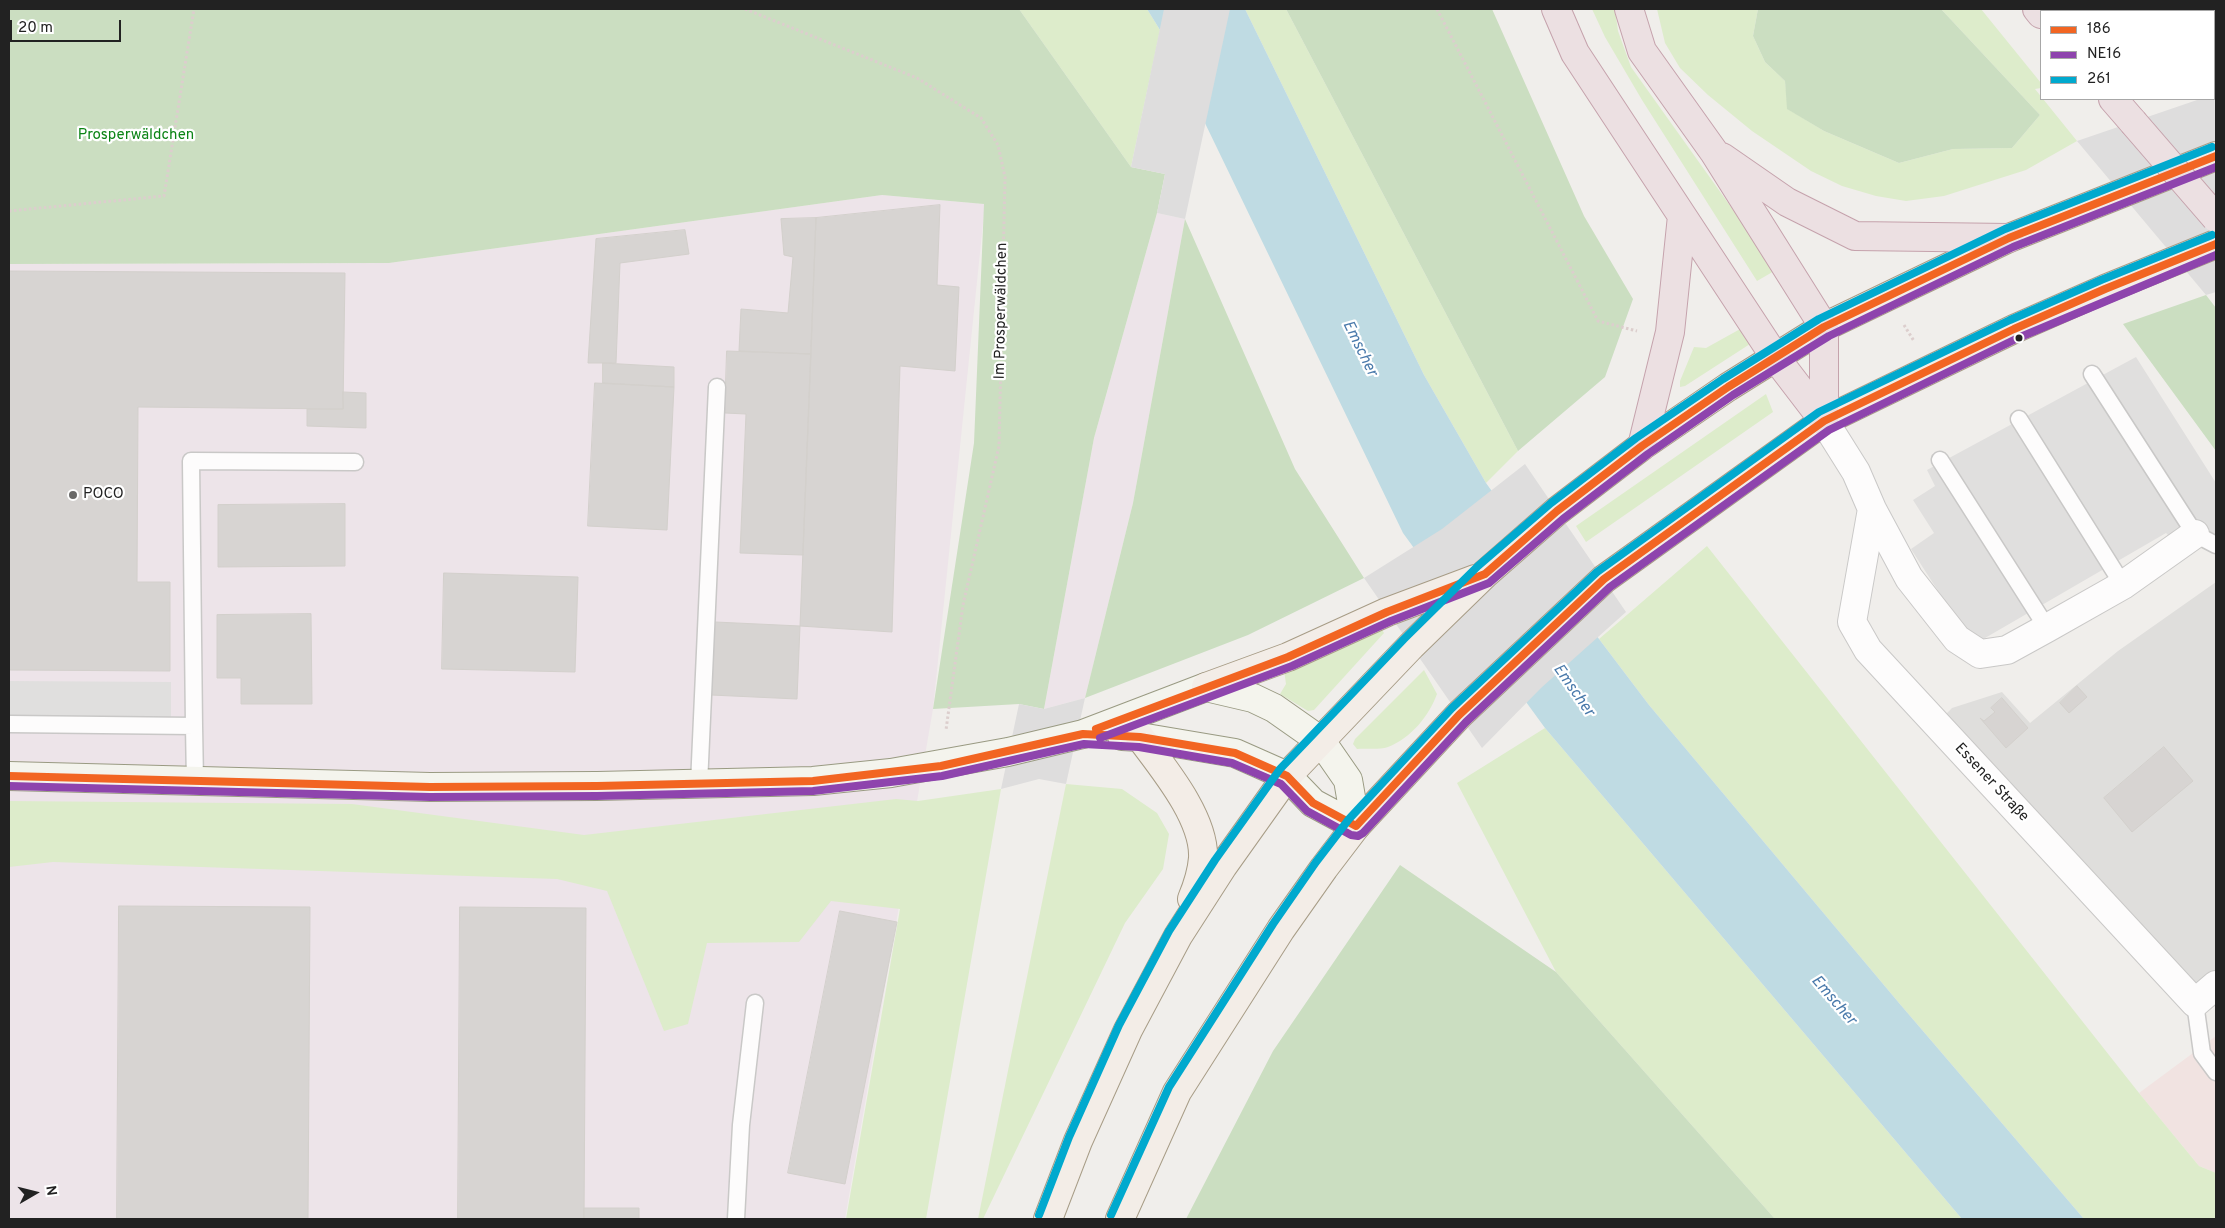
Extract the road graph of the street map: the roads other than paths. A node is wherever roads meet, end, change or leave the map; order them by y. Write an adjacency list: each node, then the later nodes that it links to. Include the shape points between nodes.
1 (1556, 9): 6 (highway, via 1575,53)
2 (1629, 9): 4 (highway, via 1642,51)
3 (2114, 100): 7 (highway, bridge)
4 (1714, 152): 8 (highway, via 1787,202 1855,236); 10 (highway)
5 (2216, 156): 8 (main road)
6 (1682, 216): 11 (highway); 16 (highway, via 1670,332)
7 (2216, 218)
8 (2009, 238): 10 (main road)
9 (2216, 244): 15 (main road, via 2023,325)
10 (1824, 327): 11 (main road); 15 (highway)
11 (1775, 357): 15 (highway); 16 (main road)
12 (2092, 374): 20 (lane)
13 (717, 387): 33 (lane)
14 (2019, 419): 22 (lane)
15 (1824, 421): 19 (street, via 1856,472); 34 (main road, via 1604,579 1459,715)
16 (1642, 446): 21 (main road, via 1557,511)
17 (1940, 460): 23 (lane)
18 (355, 462): 26 (lane, via 191,460)
19 (1872, 509): 23 (street, via 1910,578 1957,638 1980,654 2007,650); 38 (street, Essener Straße, via 1852,622 1868,650)
20 (2206, 539): 22 (street)
21 (1485, 574): 24 (main road, via 1387,612 1288,657); 29 (main road)
22 (2124, 585): 23 (street)
23 (2047, 628)
24 (1206, 687): 27 (main road); 29 (main road, via 1254,698)
25 (9, 724): 26 (lane)
26 (194, 726): 32 (lane)
27 (1083, 734): 28 (main road); 33 (main road, via 892,774)
28 (1140, 737): 31 (main road, via 1235,753); 35 (main road, via 1192,814 1202,850 1195,892)
29 (1320, 741): 31 (main road); 34 (main road, via 1348,780)
30 (9, 776): 32 (main road)
31 (1288, 776): 34 (main road, via 1313,803); 35 (main road, via 1233,851)
32 (195, 782): 33 (main road, via 430,786)
33 (698, 784)
34 (1356, 826): 42 (main road, via 1281,929 1177,1092)
35 (1178, 936): 41 (main road, via 1128,1030 1078,1141)
36 (2216, 985): 38 (street)
37 (755, 1003): 40 (lane)
38 (2195, 1003): 39 (lane, via 2202,1053)
39 (2216, 1072)
40 (736, 1219)
41 (1048, 1219)
42 (1120, 1219)

